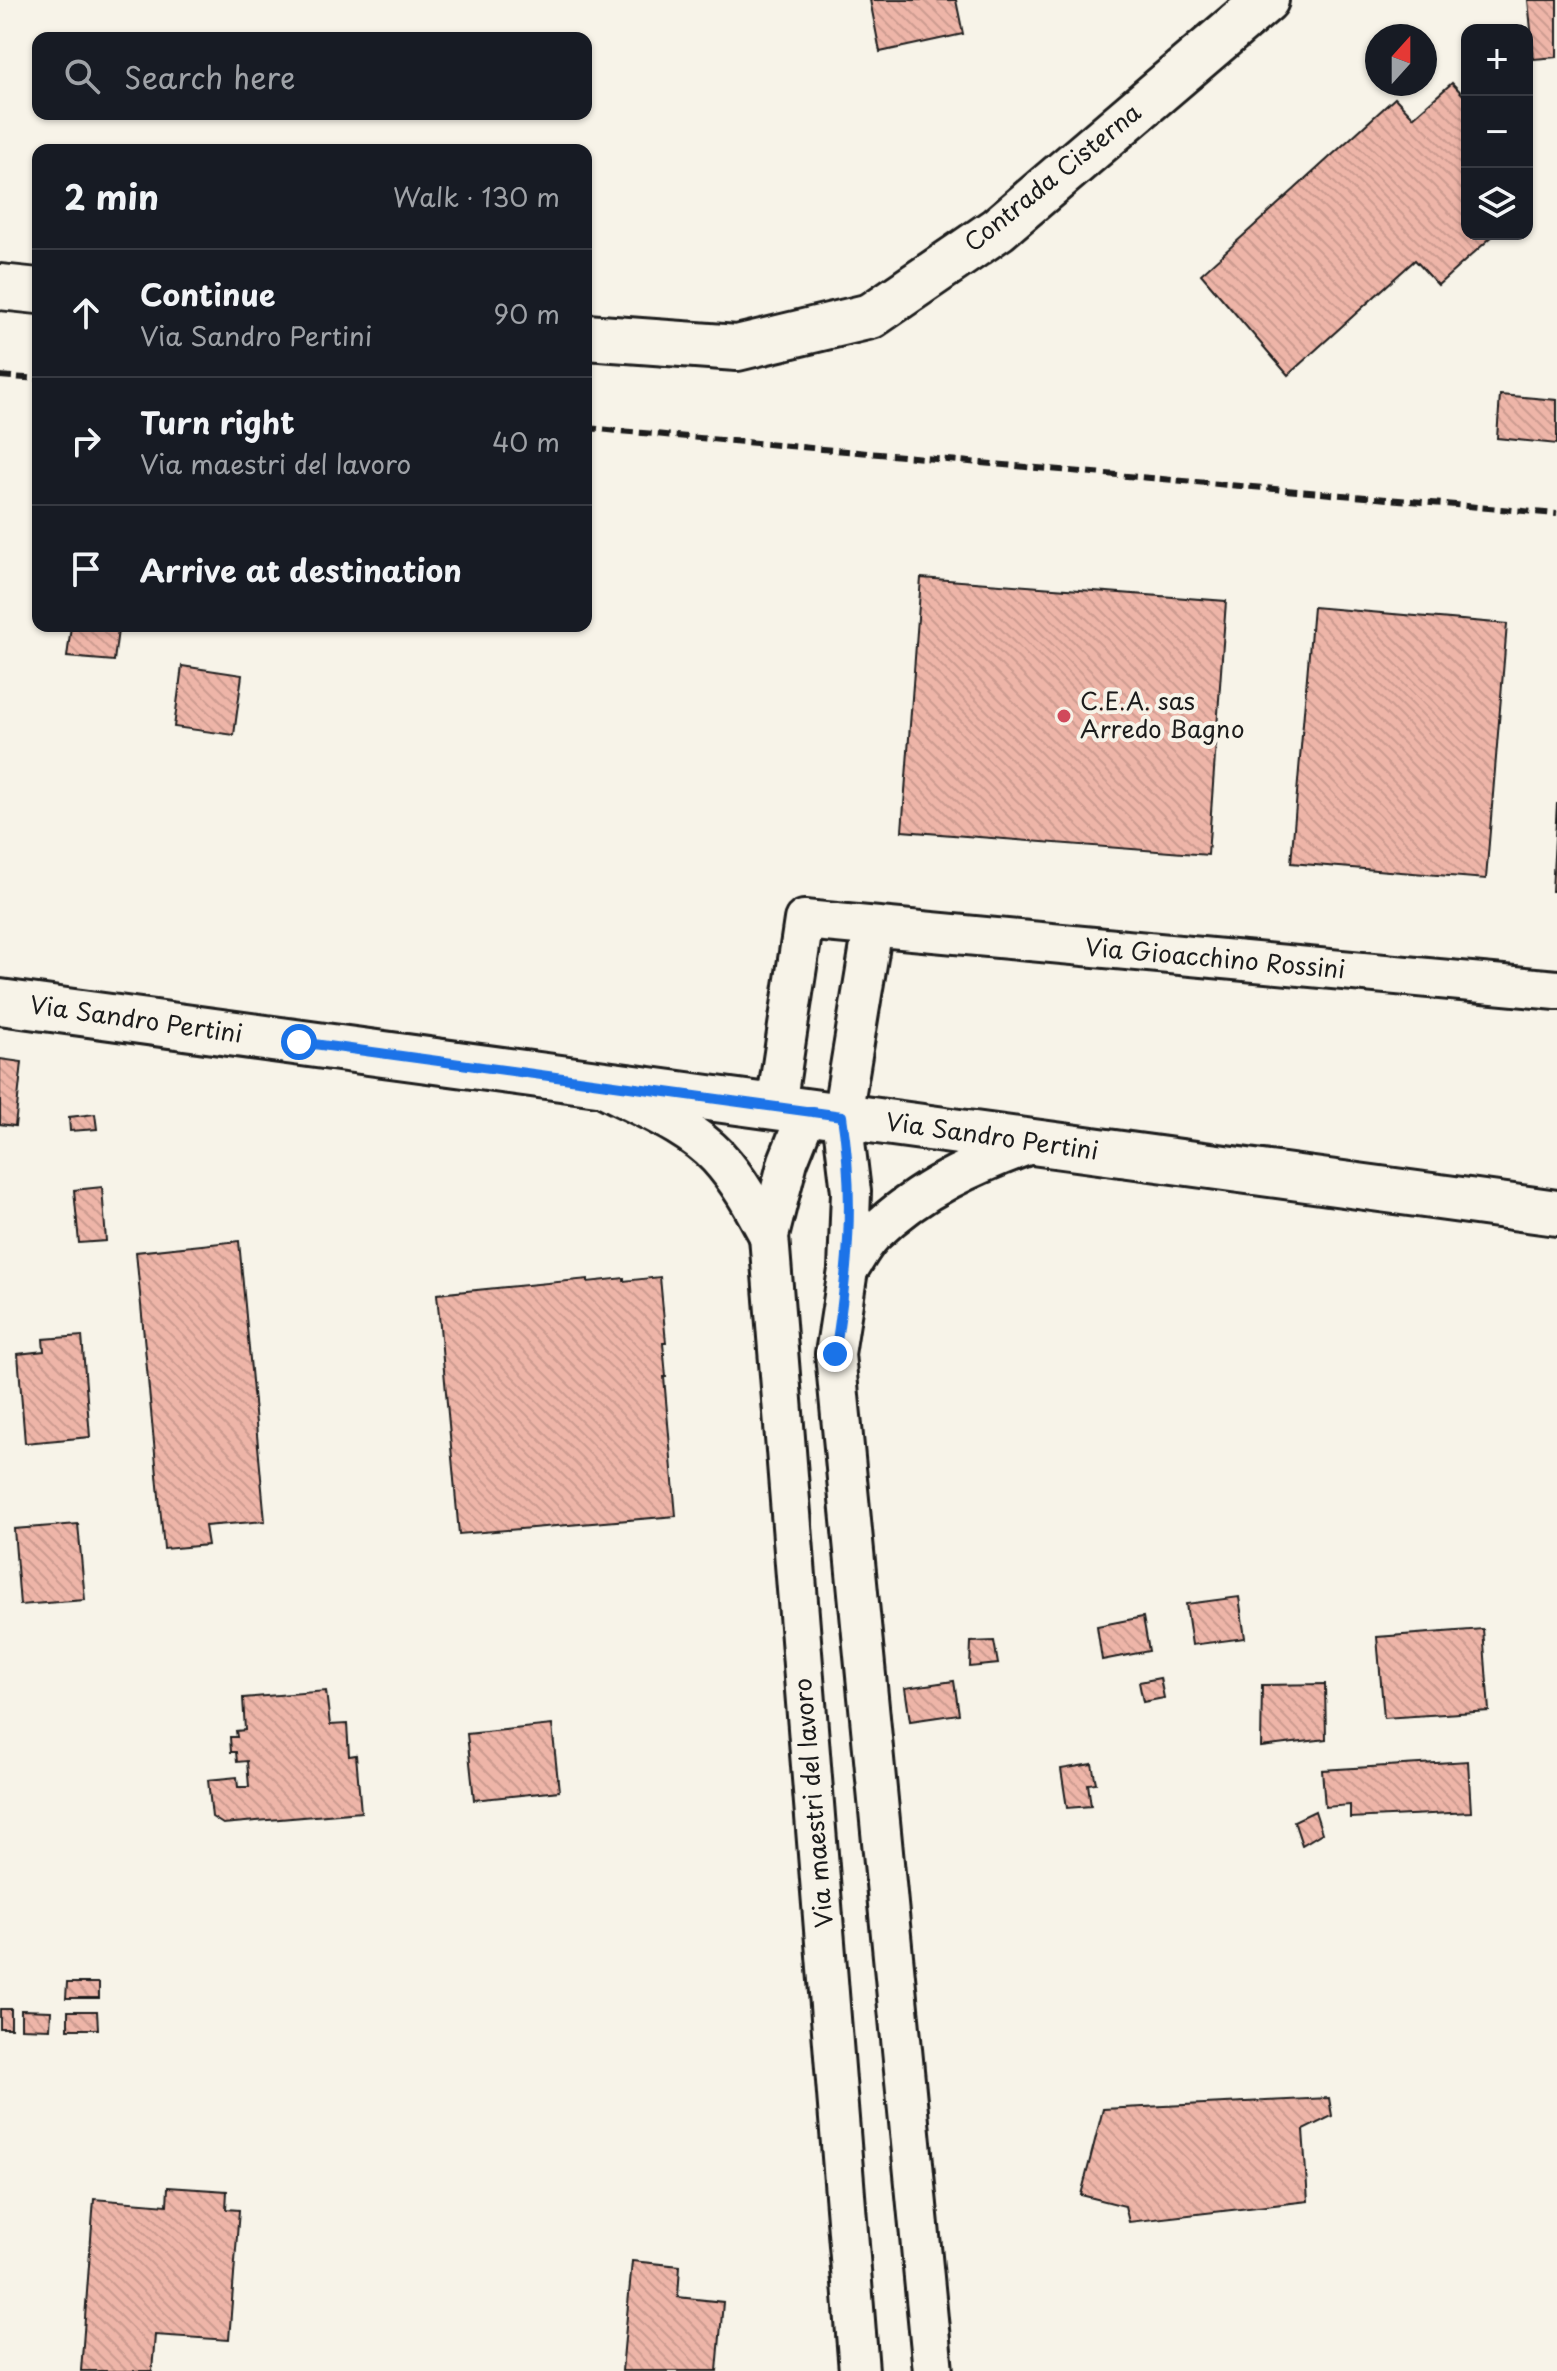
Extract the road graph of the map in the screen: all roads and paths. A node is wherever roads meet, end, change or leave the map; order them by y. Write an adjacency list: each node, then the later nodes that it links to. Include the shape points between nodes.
1 (1266, 0): 4 (main road, Contrada Cisterna, via 998,229 871,316 737,348)
2 (0, 287): 3 (main road)
3 (32, 290)
4 (592, 337)
5 (873, 927): 6 (street, Via Gioacchino Rossini); 9 (street); 9 (street, Via Gioacchino Rossini, via 804,920)
6 (1557, 990)
7 (0, 1002): 8 (main road, Via Sandro Pertini)
8 (595, 1083): 9 (main road, Via Sandro Pertini); 12 (street, Via maestri del lavoro, via 684,1131 716,1155 745,1190)
9 (809, 1111): 10 (main road, Via Sandro Pertini); 12 (street, Via maestri del lavoro, via 788,1161); 13 (street, via 851,1192)
10 (1036, 1142): 11 (main road, Via Sandro Pertini); 13 (street, via 977,1164 918,1196 871,1236)
11 (1557, 1213)
12 (769, 1236): 14 (street, Via maestri del lavoro)
13 (848, 1270): 15 (street, via 835,1354)
14 (859, 2371)
15 (933, 2371)

